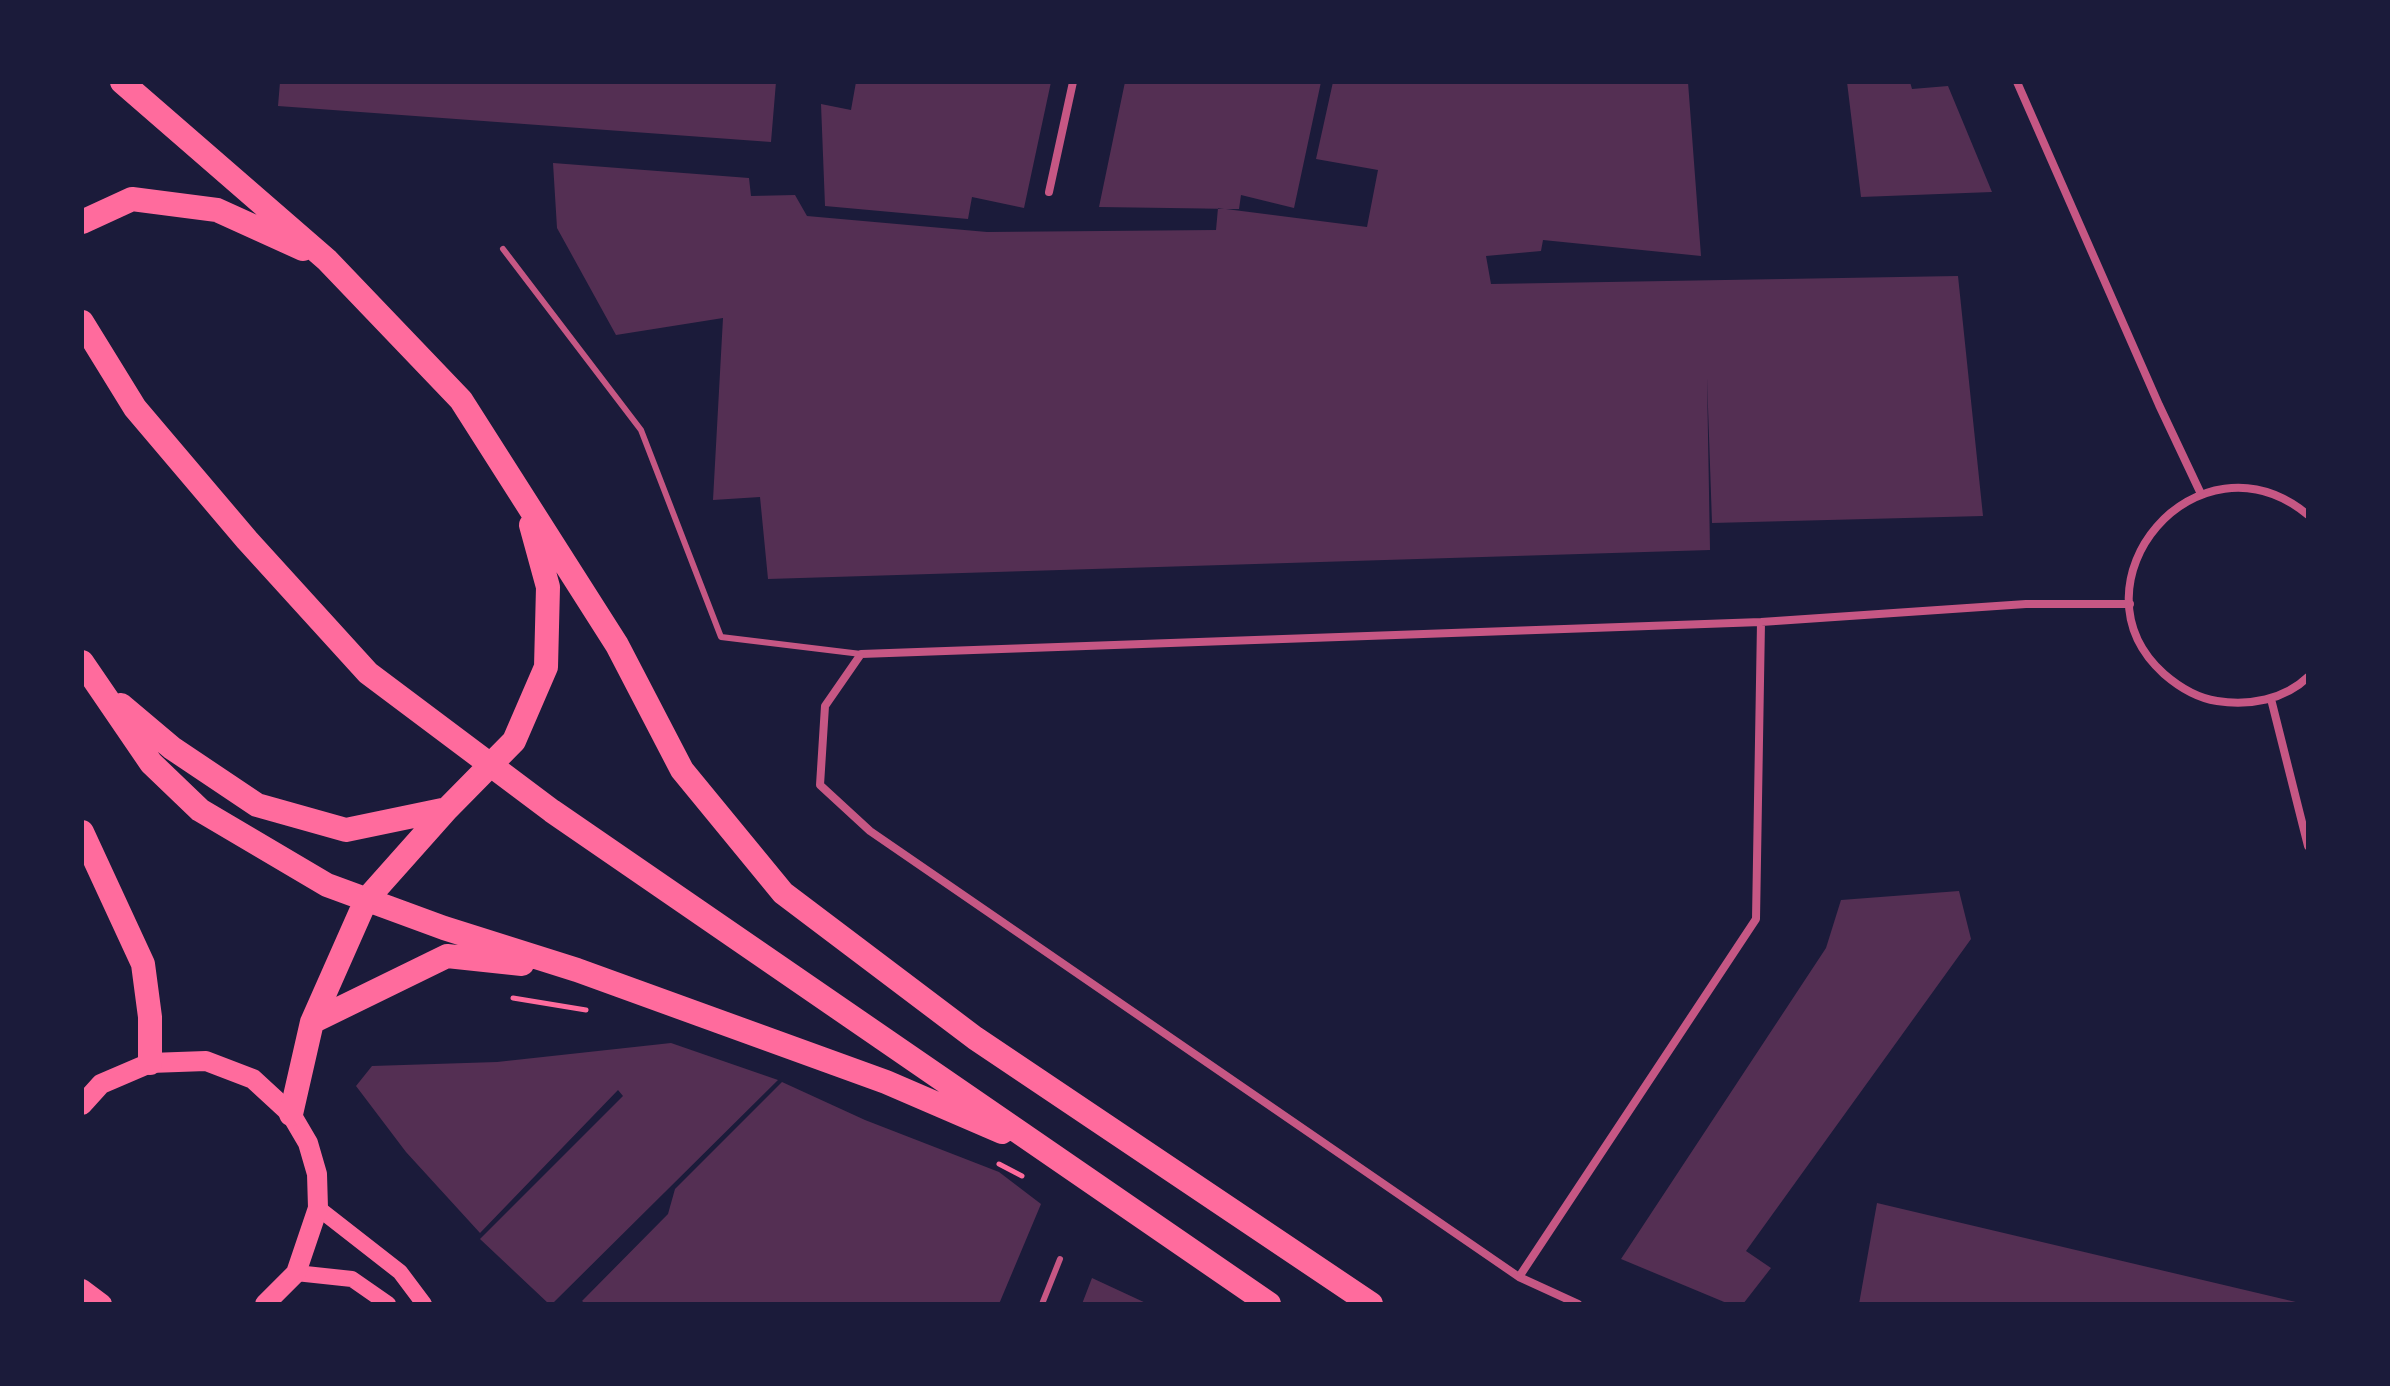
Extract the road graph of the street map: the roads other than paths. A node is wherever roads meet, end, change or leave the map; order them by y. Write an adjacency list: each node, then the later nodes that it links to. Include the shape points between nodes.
1 (122, 82): 7 (highway)
2 (1073, 82): 4 (street)
3 (2017, 82): 9 (street)
4 (1049, 192)
5 (82, 222): 7 (highway, via 132,199 217,210)
6 (503, 249): 14 (lane, via 641,430 721,637)
7 (327, 260): 10 (highway, via 461,400)
8 (82, 322): 28 (highway, via 135,408 368,673 552,811)
9 (2201, 494): 11 (street, via 2232,488 2264,491); 12 (street, via 2170,511 2146,537 2133,570)
10 (527, 507): 19 (highway, via 548,587 546,667 514,741); 40 (highway, via 617,645 682,770 783,893 975,1038)
11 (2308, 515)
12 (2130, 604): 13 (street, via 2026,604); 18 (street, via 2137,636 2153,664 2177,685 2206,699 2238,704)
13 (1761, 622): 14 (street); 32 (street, via 1756,919)
14 (861, 654): 32 (street, via 825,706 820,785 870,831)
15 (82, 662): 17 (highway)
16 (2308, 677): 18 (street)
17 (101, 688): 19 (highway, via 172,748 257,805 346,830); 22 (highway, via 151,763 200,810 327,885)
18 (2271, 699): 21 (street)
19 (447, 809): 22 (highway)
20 (82, 832): 25 (highway, via 143,964)
21 (2308, 846)
22 (366, 900): 23 (highway); 24 (highway)
23 (577, 970): 24 (highway, via 447,956); 28 (highway, via 886,1082)
24 (312, 1022): 27 (highway)
25 (150, 1063): 26 (main road, via 97,1084); 27 (main road, via 206,1061 253,1079)
26 (82, 1105)
27 (291, 1114): 29 (main road, via 308,1143 317,1174)
28 (1055, 1156): 39 (highway)
29 (318, 1208): 31 (main road); 37 (main road, via 400,1272)
30 (1060, 1259): 38 (lane)
31 (296, 1273): 34 (main road); 36 (main road, via 352,1279)
32 (1519, 1277): 41 (street)
33 (82, 1289): 35 (main road)
34 (269, 1303)
35 (102, 1304)
36 (388, 1304)
37 (424, 1304)
38 (1042, 1304)
39 (1269, 1304)
40 (1371, 1304)
41 (1578, 1304)

